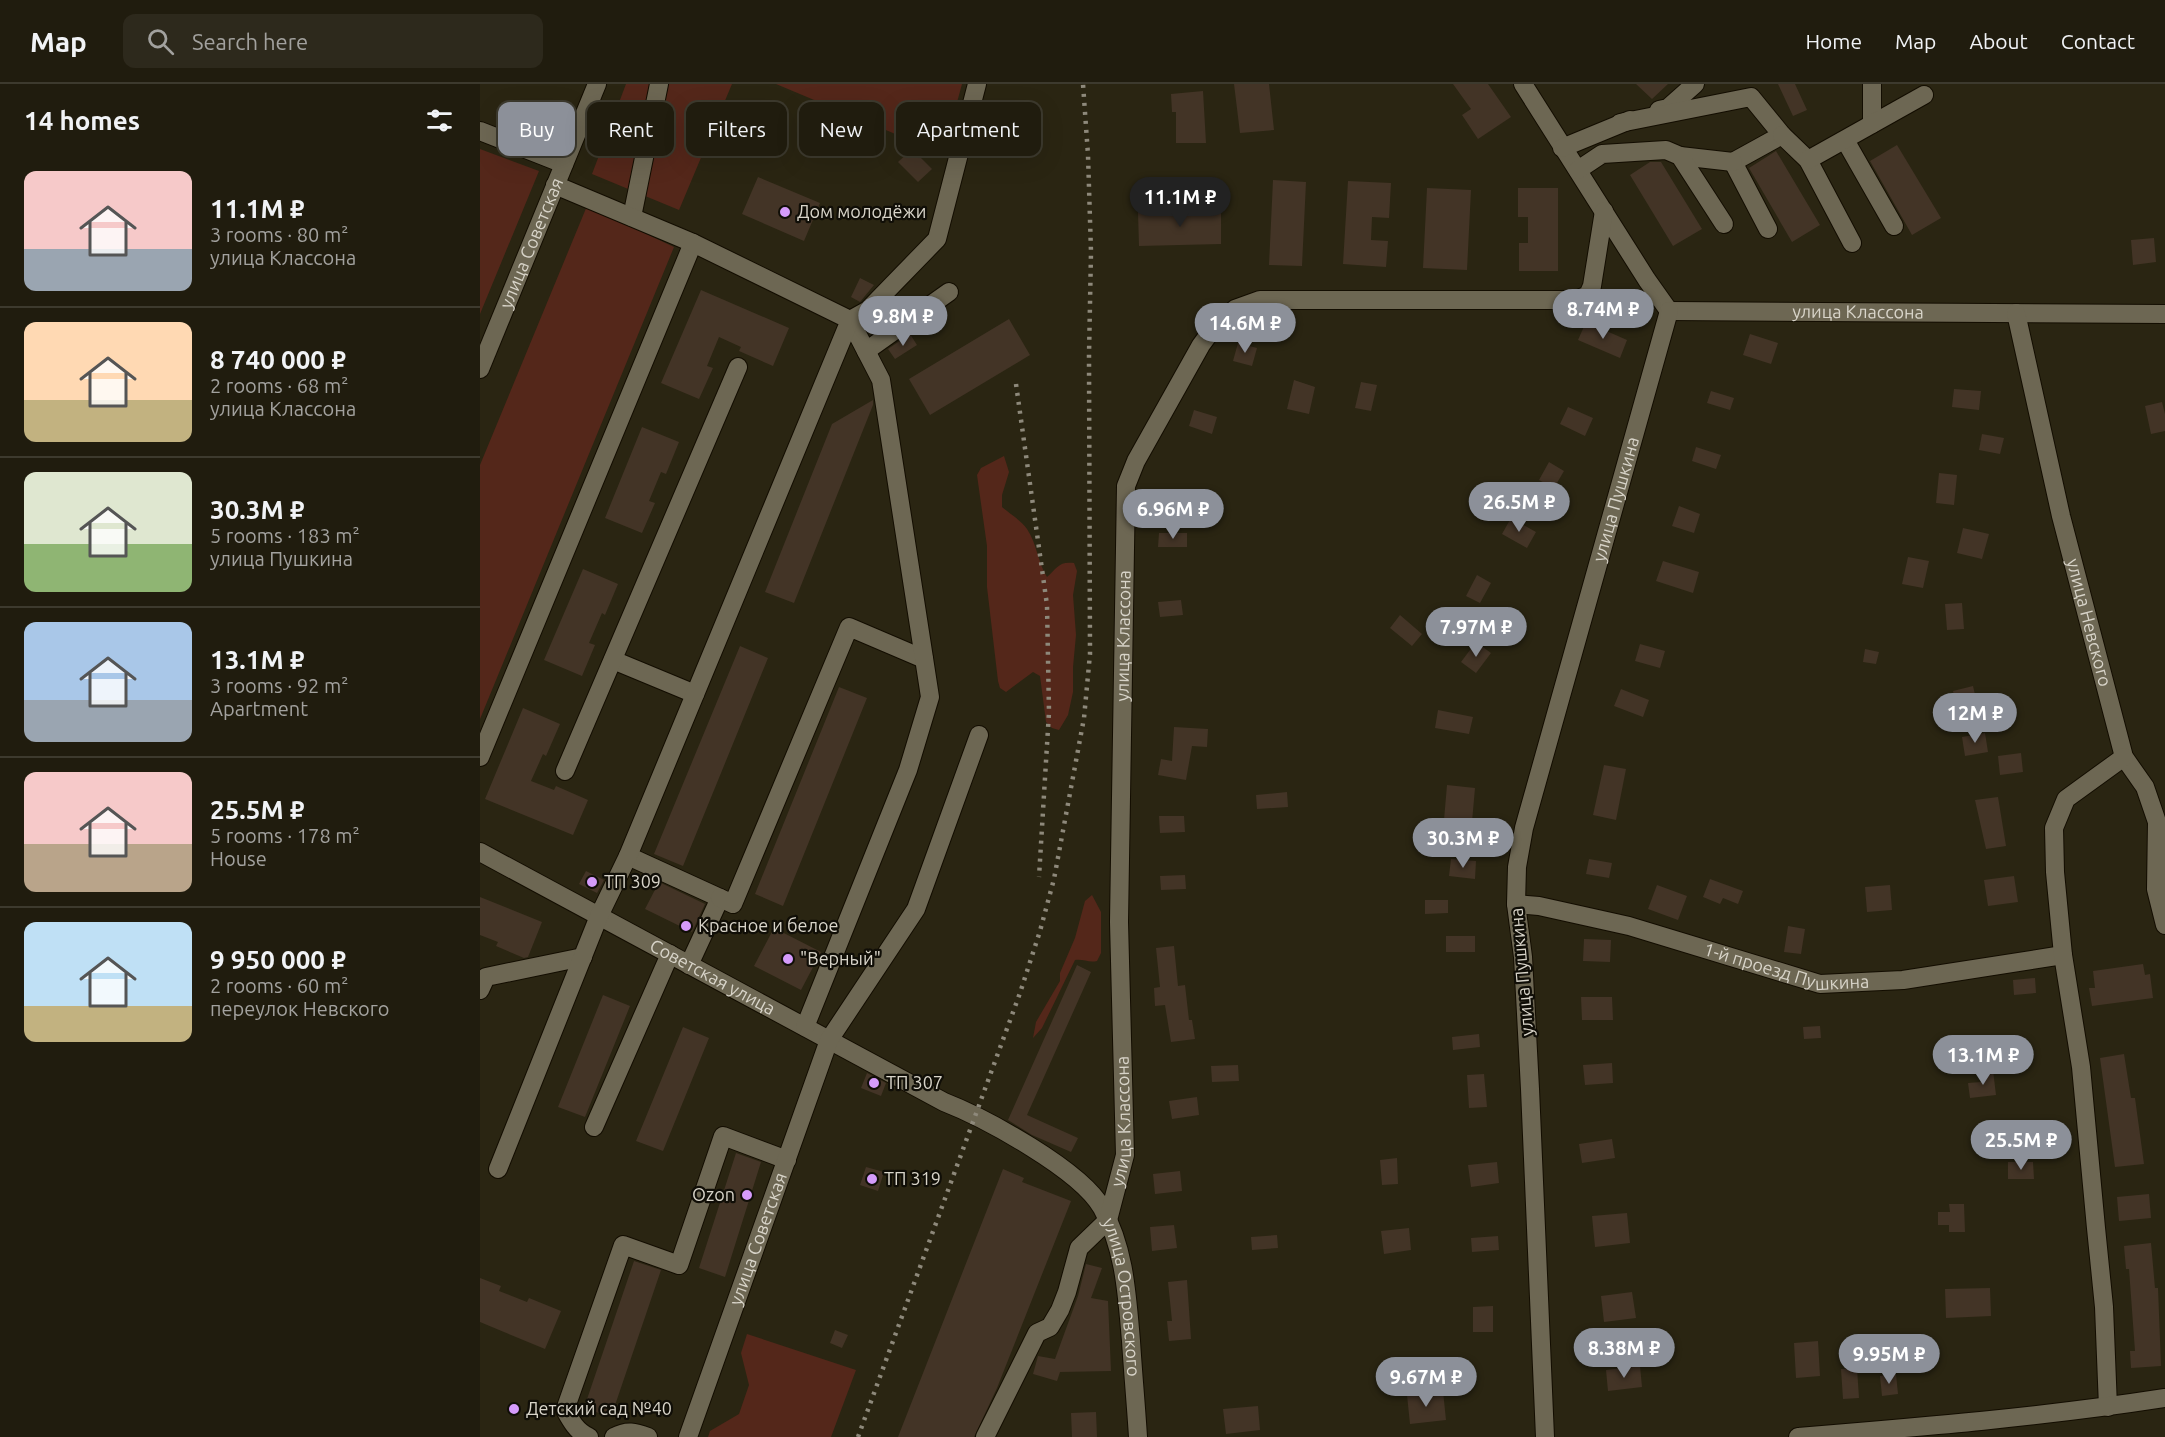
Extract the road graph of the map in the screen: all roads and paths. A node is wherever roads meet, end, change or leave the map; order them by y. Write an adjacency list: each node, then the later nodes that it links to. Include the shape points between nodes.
1 (597, 84): 18 (street, улица Советская)
2 (659, 84): 22 (street)
3 (976, 84): 32 (street, via 937,239 868,310)
4 (1523, 84): 14 (street)
5 (1695, 84): 9 (street, via 1668,108)
6 (1872, 84): 10 (street)
7 (1757, 91): 9 (street); 12 (street)
8 (1924, 95): 10 (street)
9 (1620, 123): 14 (street)
10 (1872, 124): 13 (street)
11 (480, 131): 18 (street)
12 (1782, 135): 16 (street); 17 (street)
13 (1845, 140): 16 (street); 24 (street)
14 (1562, 148): 19 (street)
15 (1680, 156): 17 (street); 19 (street, via 1666,150 1602,154); 23 (street)
16 (1808, 160): 27 (street)
17 (1733, 162): 25 (street)
18 (564, 164): 20 (street, улица Советская)
19 (1578, 170): 21 (street)
20 (555, 185): 22 (street); 35 (street, улица Советская)
21 (1604, 211): 29 (street); 60 (street, улица Классона, via 1592,286 1588,295 1576,300 1260,300 1235,309 1201,345 1136,461 1126,486 1119,910 1125,1155)
22 (632, 217): 26 (street)
23 (1724, 224)
24 (1894, 226)
25 (1768, 229)
26 (693, 243): 32 (street); 40 (street)
27 (1852, 243)
28 (949, 292): 33 (street)
29 (1669, 311): 30 (street, улица Классона); 46 (street, улица Пушкина, via 1524,828)
30 (2016, 313): 31 (street, улица Классона); 41 (street, улица Невского, via 2061,516)
31 (2165, 314)
32 (850, 320): 33 (street); 38 (street)
33 (866, 351): 36 (street, via 881,380)
34 (738, 368): 37 (street)
35 (480, 369)
36 (924, 659): 45 (street, via 849,627 734,904); 54 (street, via 930,696 908,770)
37 (613, 660): 38 (street); 42 (street)
38 (695, 694): 44 (street)
39 (979, 735): 55 (street, улица Советская, via 916,909)
40 (480, 757)
41 (2124, 757): 48 (street, улица Невского, via 2145,787 2157,822 2156,889); 50 (street, via 2066,800 2054,828)
42 (565, 771)
43 (480, 852): 47 (street, Советская улица)
44 (628, 856): 45 (street); 47 (street)
45 (720, 898): 52 (street)
46 (1515, 904): 50 (street, 1-й проезд Пушкина, via 1629,926 1820,984 1903,980); 69 (street, улица Пушкина, via 1523,957)
47 (599, 916): 49 (street, Советская улица); 51 (street)
48 (2165, 925)
49 (670, 954): 52 (street, Советская улица); 57 (street)
50 (2063, 955): 62 (street, via 2081,1067 2104,1307)
51 (583, 957): 53 (street, via 486,977); 59 (street)
52 (689, 965): 54 (street, Советская улица)
53 (480, 990)
54 (805, 1027): 55 (street, Советская улица)
55 (829, 1040): 56 (street, Советская улица); 58 (street, улица Советская)
56 (944, 1102): 60 (street, улица Островского, via 1048,1158 1089,1190)
57 (594, 1127)
58 (787, 1160): 63 (street, via 723,1136 679,1265 623,1245 565,1410 572,1423); 66 (street, улица Советская)
59 (498, 1169)
60 (1108, 1220): 67 (street, via 1079,1248 1060,1310 1050,1327 1037,1333); 68 (street, улица Островского, via 1126,1285)
61 (2165, 1398): 62 (street)
62 (2108, 1407): 70 (street)
63 (589, 1437)
64 (614, 1437): 65 (street, via 633,1431)
65 (648, 1437)
66 (688, 1437)
67 (985, 1437)
68 (1138, 1437)
69 (1545, 1437)
70 (1798, 1437)

